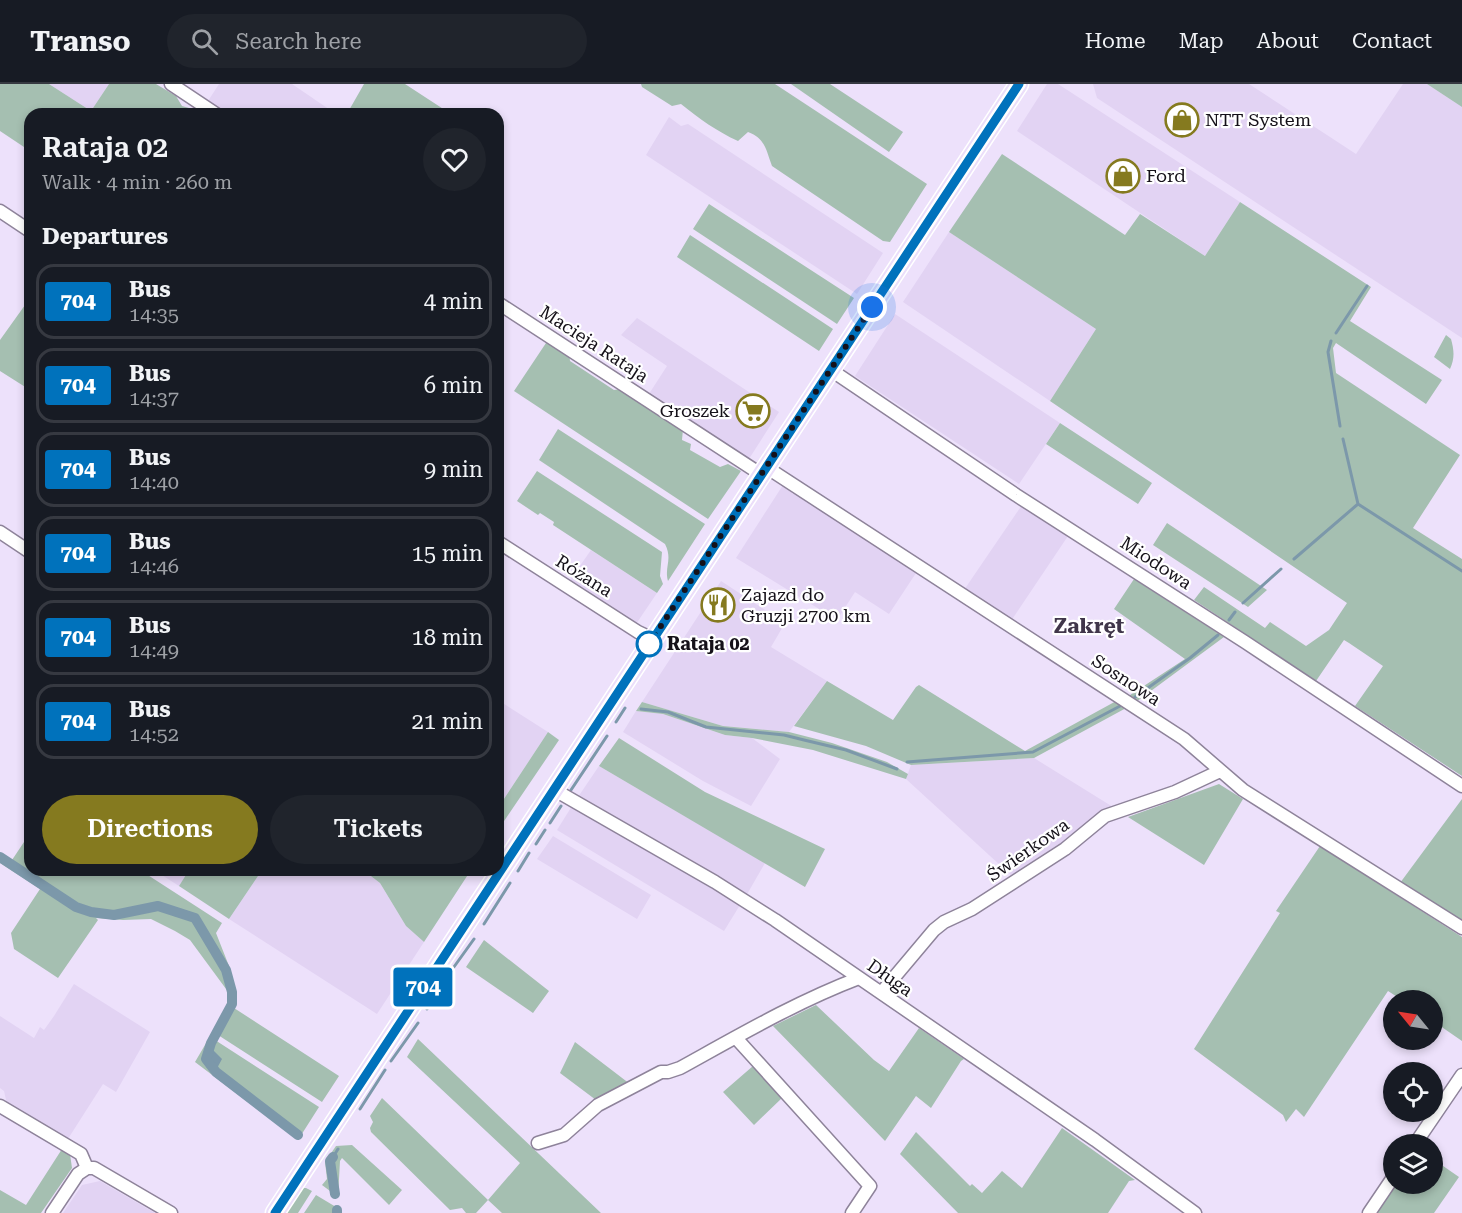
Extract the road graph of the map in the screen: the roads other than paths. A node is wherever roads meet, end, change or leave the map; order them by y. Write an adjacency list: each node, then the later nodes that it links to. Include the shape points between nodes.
1 (171, 84): 3 (street)
2 (1019, 84): 7 (main road)
3 (207, 108)
4 (0, 211): 5 (street)
5 (24, 227)
6 (504, 307): 8 (street, Macieja Rataja)
7 (831, 370): 8 (main road); 14 (street, Miodowa)
8 (764, 471): 12 (main road); 13 (street, Sosnowa, via 1184,739)
9 (0, 532): 11 (street)
10 (504, 546): 12 (street, Różana)
11 (24, 548)
12 (652, 639): 15 (main road)
13 (1220, 771): 18 (street, Sosnowa, via 1243,790); 20 (street, Świerkowa, via 1175,792 1105,816 1065,849 972,909 944,922)
14 (1462, 786)
15 (553, 789): 16 (main road); 19 (street, Długa, via 715,882)
16 (504, 856)
17 (491, 876): 30 (main road)
18 (1462, 928)
19 (859, 978): 20 (street, Długa); 21 (street, via 812,997)
20 (881, 993): 32 (street, Długa)
21 (736, 1038): 25 (street, via 680,1068 662,1072 612,1097 564,1135); 31 (street, via 870,1186)
22 (1462, 1075): 24 (street)
23 (0, 1106): 26 (street, via 81,1155)
24 (1421, 1134)
25 (538, 1143)
26 (87, 1168): 28 (street, via 78,1174); 29 (street, via 101,1172)
27 (1383, 1192): 33 (street)
28 (52, 1213)
29 (171, 1213)
30 (275, 1213)
31 (852, 1213)
32 (1195, 1213)
33 (1369, 1213)

